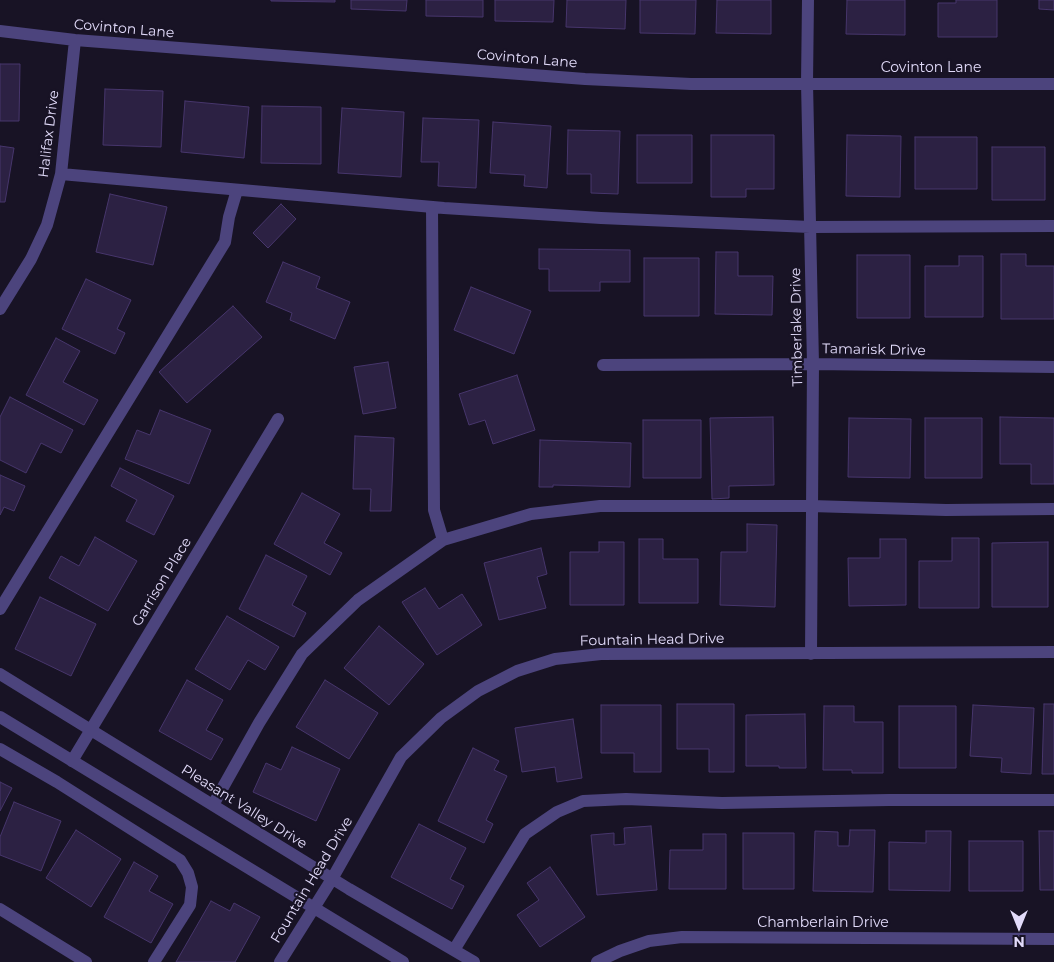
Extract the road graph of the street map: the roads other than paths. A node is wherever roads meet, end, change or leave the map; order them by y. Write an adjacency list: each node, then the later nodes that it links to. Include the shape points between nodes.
1 (808, 0): 4 (street, Timberlake Drive)
2 (0, 31): 3 (street, Covinton Lane)
3 (74, 40): 4 (street, Covinton Lane, via 586,79 691,84); 6 (street, Halifax Drive)
4 (807, 83): 5 (street, Covinton Lane); 10 (street, Timberlake Drive)
5 (1054, 84)
6 (61, 174): 7 (street); 11 (street, Halifax Drive, via 47,225 31,259)
7 (237, 190): 8 (street); 19 (street, via 225,242)
8 (432, 207): 10 (street); 18 (street, via 434,510)
9 (1054, 226): 10 (street)
10 (810, 227): 12 (street, Timberlake Drive)
11 (0, 308)
12 (813, 364): 13 (street, Tamarisk Drive); 14 (street, Tamarisk Drive); 16 (street, Timberlake Drive)
13 (603, 365)
14 (1054, 367)
15 (278, 418): 24 (street, Garrison Place)
16 (811, 506): 17 (street); 18 (street, via 600,506 531,514); 21 (street, Timberlake Drive)
17 (1054, 509)
18 (443, 540): 28 (street, via 358,600 302,654)
19 (0, 609)
20 (1054, 652): 21 (street, Fountain Head Drive)
21 (811, 654): 29 (street, Fountain Head Drive, via 601,654 555,659 517,671 478,691 441,718 402,757)
22 (0, 674): 24 (street, Pleasant Valley Drive)
23 (0, 717): 26 (street)
24 (91, 730): 26 (street, Garrison Place); 28 (street, Pleasant Valley Drive)
25 (0, 749): 35 (street, via 180,860 192,887 190,904)
26 (72, 761): 30 (street)
27 (1054, 800): 33 (street, via 583,801 556,812 525,834)
28 (213, 805): 29 (street, Pleasant Valley Drive)
29 (332, 879): 30 (street, Fountain Head Drive); 33 (street, Pleasant Valley Drive)
30 (314, 908): 36 (street, Fountain Head Drive); 37 (street)
31 (0, 909): 34 (street)
32 (1054, 939): 39 (street, Chamberlain Drive, via 682,937 649,941)
33 (454, 950): 38 (street, Pleasant Valley Drive)
34 (86, 962)
35 (154, 962)
36 (280, 962)
37 (403, 962)
38 (474, 962)
39 (597, 962)

